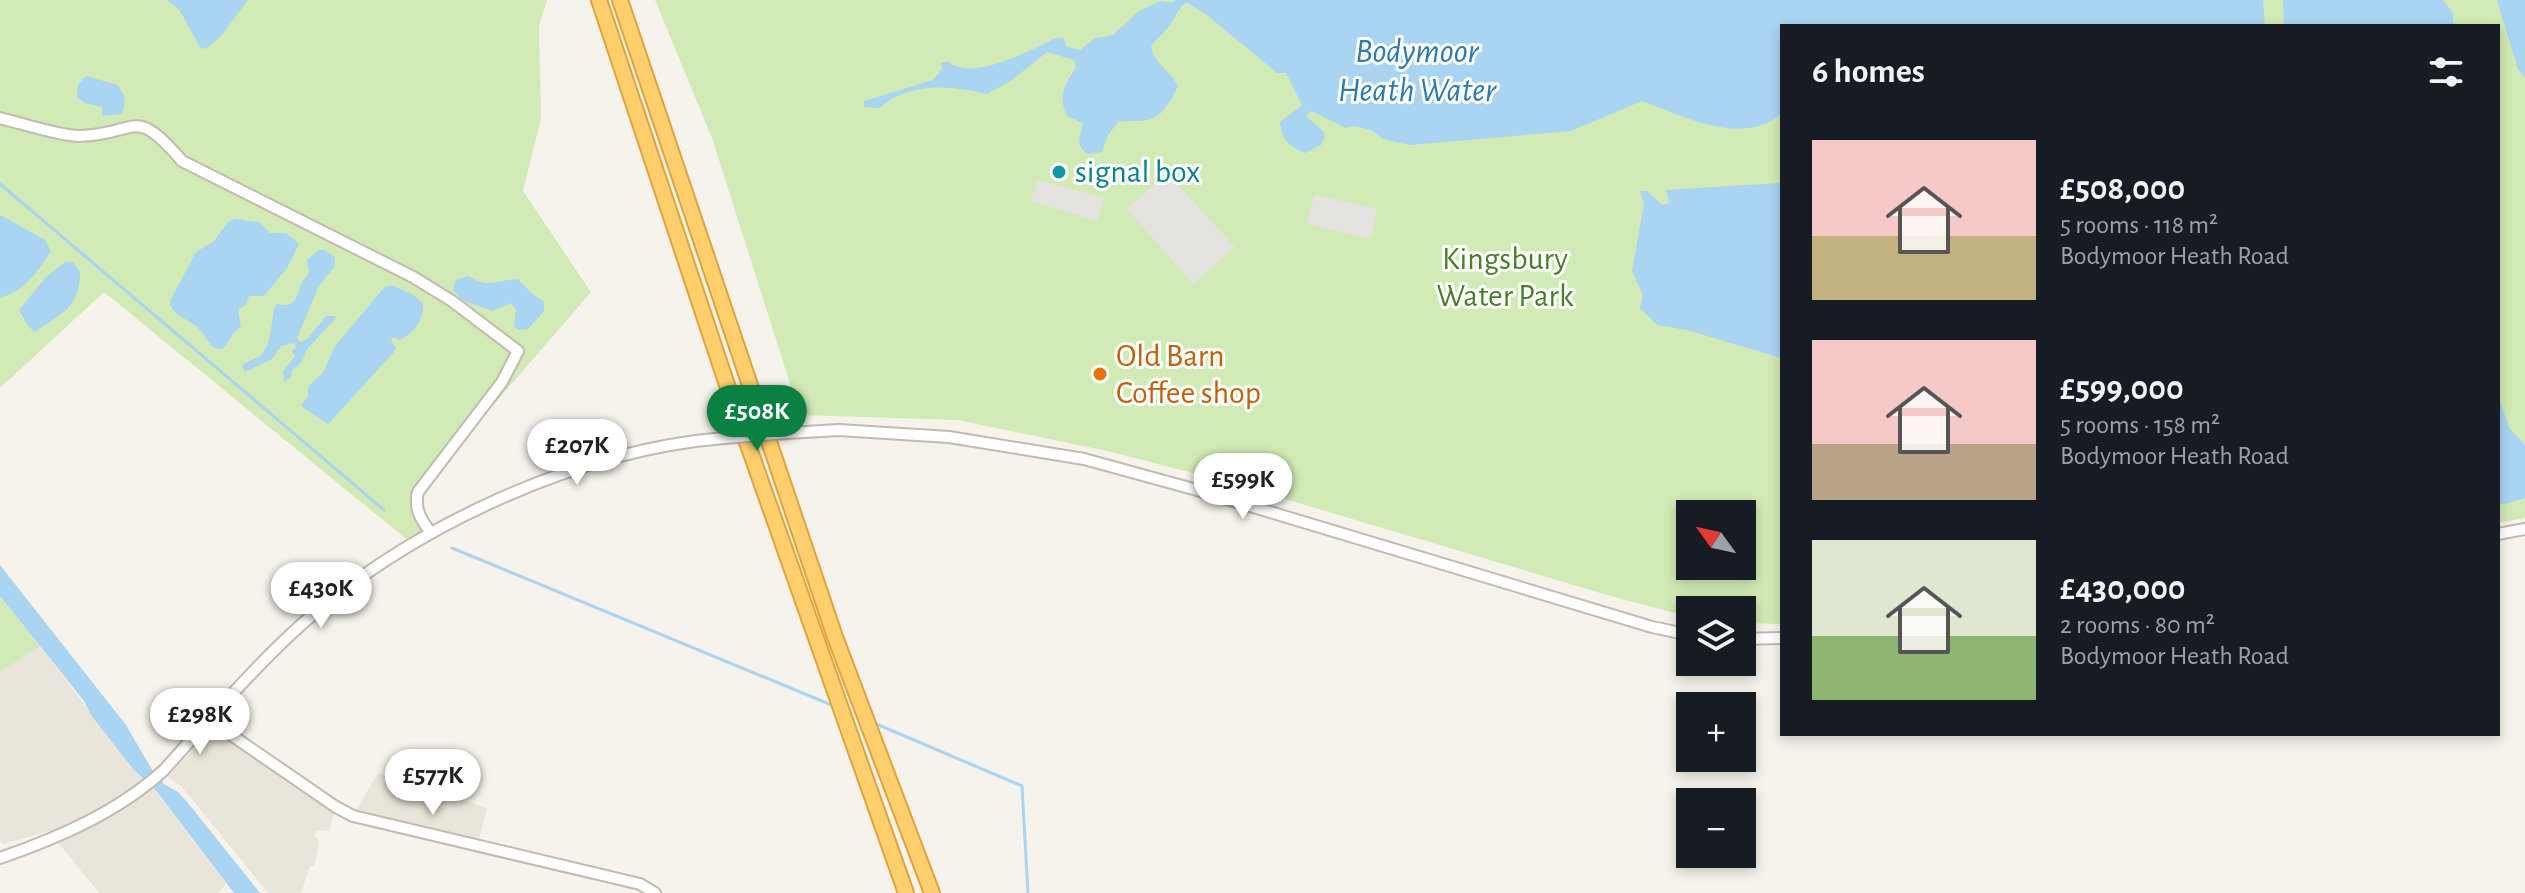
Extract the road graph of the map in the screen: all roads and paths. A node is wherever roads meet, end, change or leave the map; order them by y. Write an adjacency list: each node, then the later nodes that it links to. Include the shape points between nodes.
1 (599, 0): 13 (highway, via 730,394)
2 (620, 0): 14 (highway, via 835,637)
3 (0, 118): 5 (street, via 78,136 137,125 160,135 182,161 413,277 518,351 502,382 418,492 415,503)
4 (2525, 529): 6 (street)
5 (431, 533): 7 (street, bridge, via 559,474 657,449 839,430 949,437 1084,459); 10 (street, via 326,603)
6 (2500, 534)
7 (1676, 631)
8 (1780, 638): 9 (street)
9 (1756, 639)
10 (208, 719): 11 (street, via 146,786 67,832); 12 (street, via 353,816 640,884)
11 (0, 858)
12 (655, 893)
13 (906, 893)
14 (932, 893)

